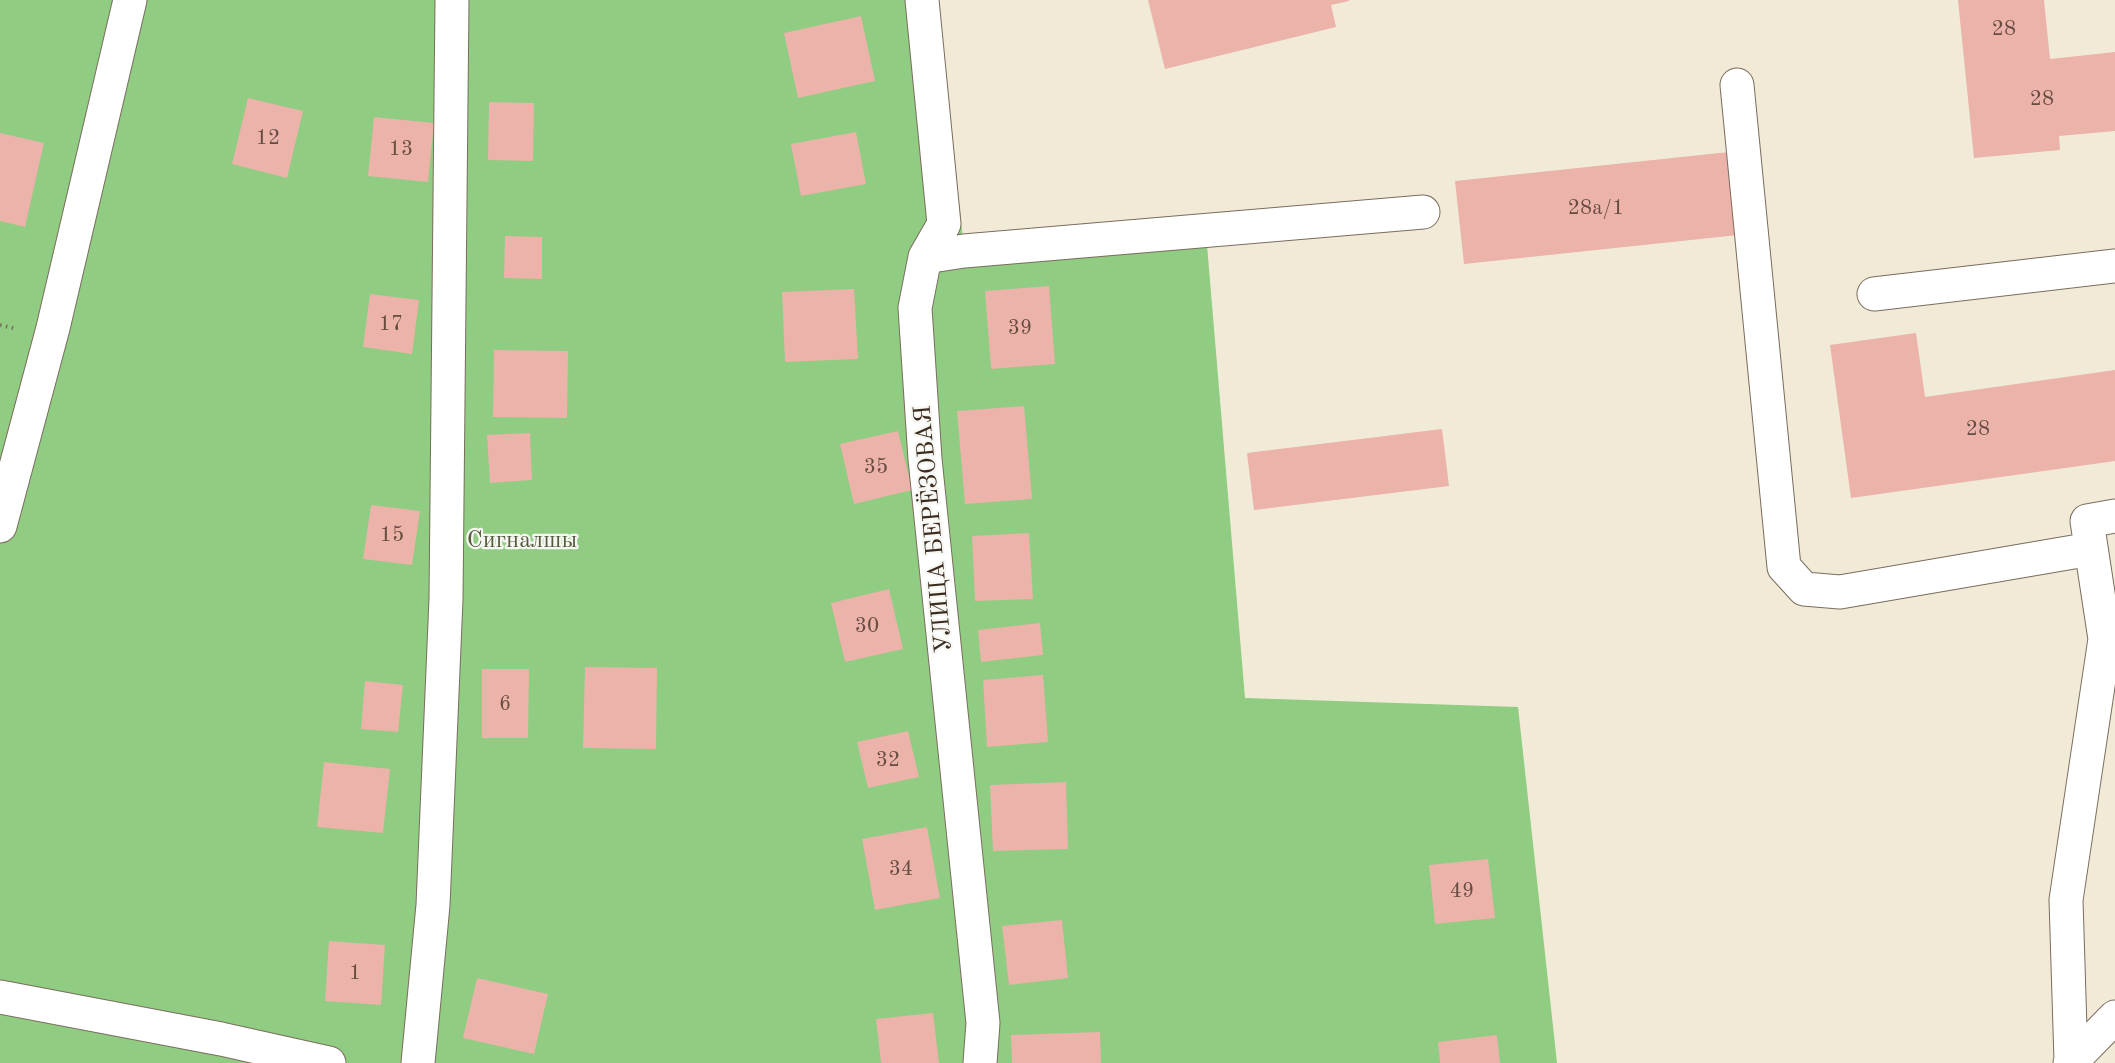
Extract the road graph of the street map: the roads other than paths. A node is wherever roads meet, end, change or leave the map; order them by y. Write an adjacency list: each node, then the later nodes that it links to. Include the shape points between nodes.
1 (129, 0): 10 (street, via 53,328)
2 (452, 0): 16 (street, via 446,599 433,905)
3 (922, 0): 6 (street, УЛИЦА БЕРЁЗОВАЯ, via 944,224)
4 (1737, 85): 11 (street, via 1784,567 1804,589 1840,592)
5 (1423, 212): 6 (street)
6 (924, 257): 17 (street, УЛИЦА БЕРЁЗОВАЯ, via 915,308 925,459 983,1023)
7 (2115, 266): 8 (street)
8 (1874, 294)
9 (2115, 516): 11 (street, via 2087,521)
10 (0, 526)
11 (2091, 549): 14 (street, via 2104,639 2066,900)
12 (0, 997): 15 (street)
13 (2115, 1017): 14 (street)
14 (2070, 1062)
15 (329, 1063)
16 (418, 1063)
17 (980, 1063)

